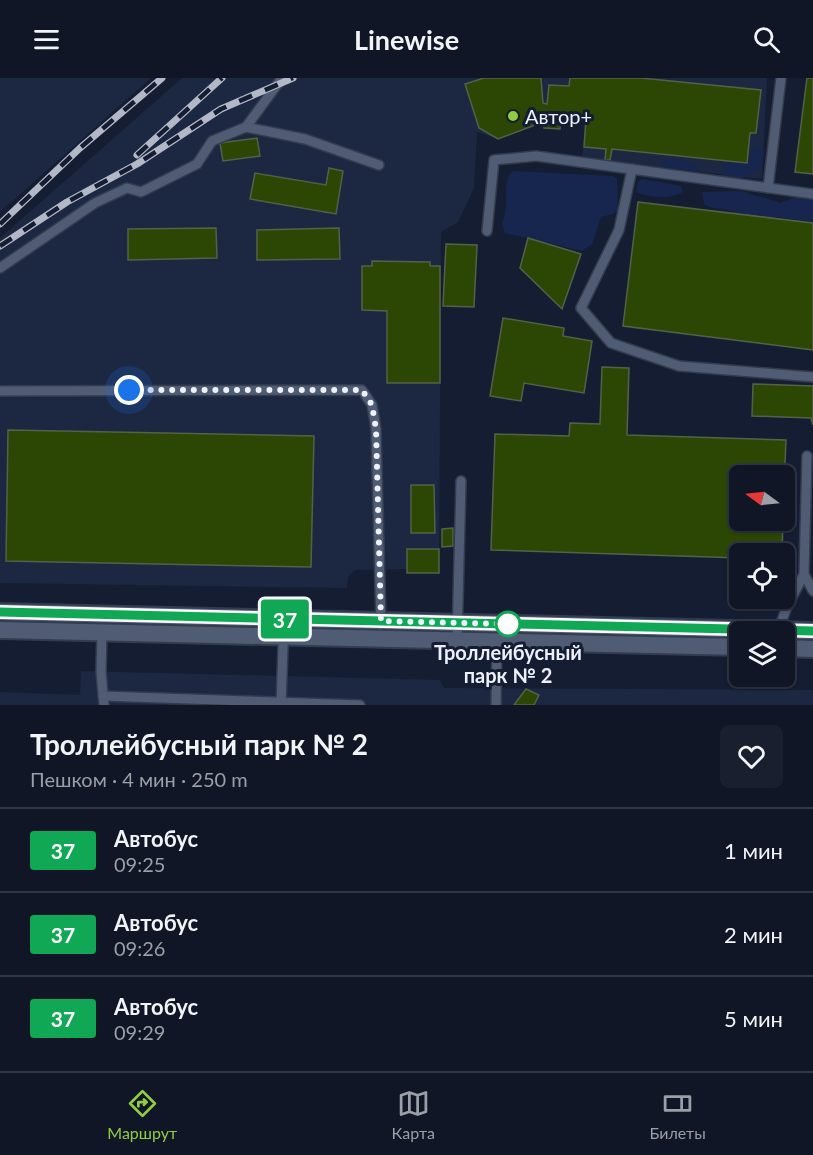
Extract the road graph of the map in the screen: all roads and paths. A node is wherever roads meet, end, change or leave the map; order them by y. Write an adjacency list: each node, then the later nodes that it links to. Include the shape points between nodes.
1 (282, 78): 3 (lane)
2 (781, 78): 6 (lane)
3 (246, 126): 4 (lane, via 305,139); 9 (lane, via 212,141 197,164 188,169 141,192 127,188 95,203)
4 (379, 165)
5 (632, 169): 6 (lane); 8 (lane, via 536,156 494,160); 10 (lane, via 619,230 580,308 611,343 679,366)
6 (768, 188): 7 (lane)
7 (813, 194)
8 (487, 231)
9 (0, 268)
10 (813, 377)
11 (0, 391): 19 (lane, via 362,390 372,405 376,429)
12 (807, 456): 14 (lane)
13 (461, 481): 21 (lane)
14 (804, 574): 15 (lane); 20 (lane)
15 (813, 591)
16 (0, 612): 17 (street)
17 (103, 614): 18 (street); 26 (lane)
18 (284, 619): 19 (street); 27 (lane)
19 (381, 621): 21 (street); 28 (lane)
20 (782, 621)
21 (457, 623): 23 (street); 29 (lane)
22 (0, 630): 26 (street)
23 (729, 630)
24 (795, 631): 25 (street)
25 (813, 631)
26 (102, 632): 27 (street); 34 (lane, via 100,672)
27 (283, 636): 28 (street); 35 (lane)
28 (381, 639): 29 (street)
29 (457, 640): 30 (street)
30 (497, 641): 31 (street); 37 (lane)
31 (729, 647)
32 (795, 648): 33 (street)
33 (813, 649)
34 (104, 700): 35 (lane)
35 (281, 704): 36 (lane)
36 (360, 705)
37 (496, 705)

